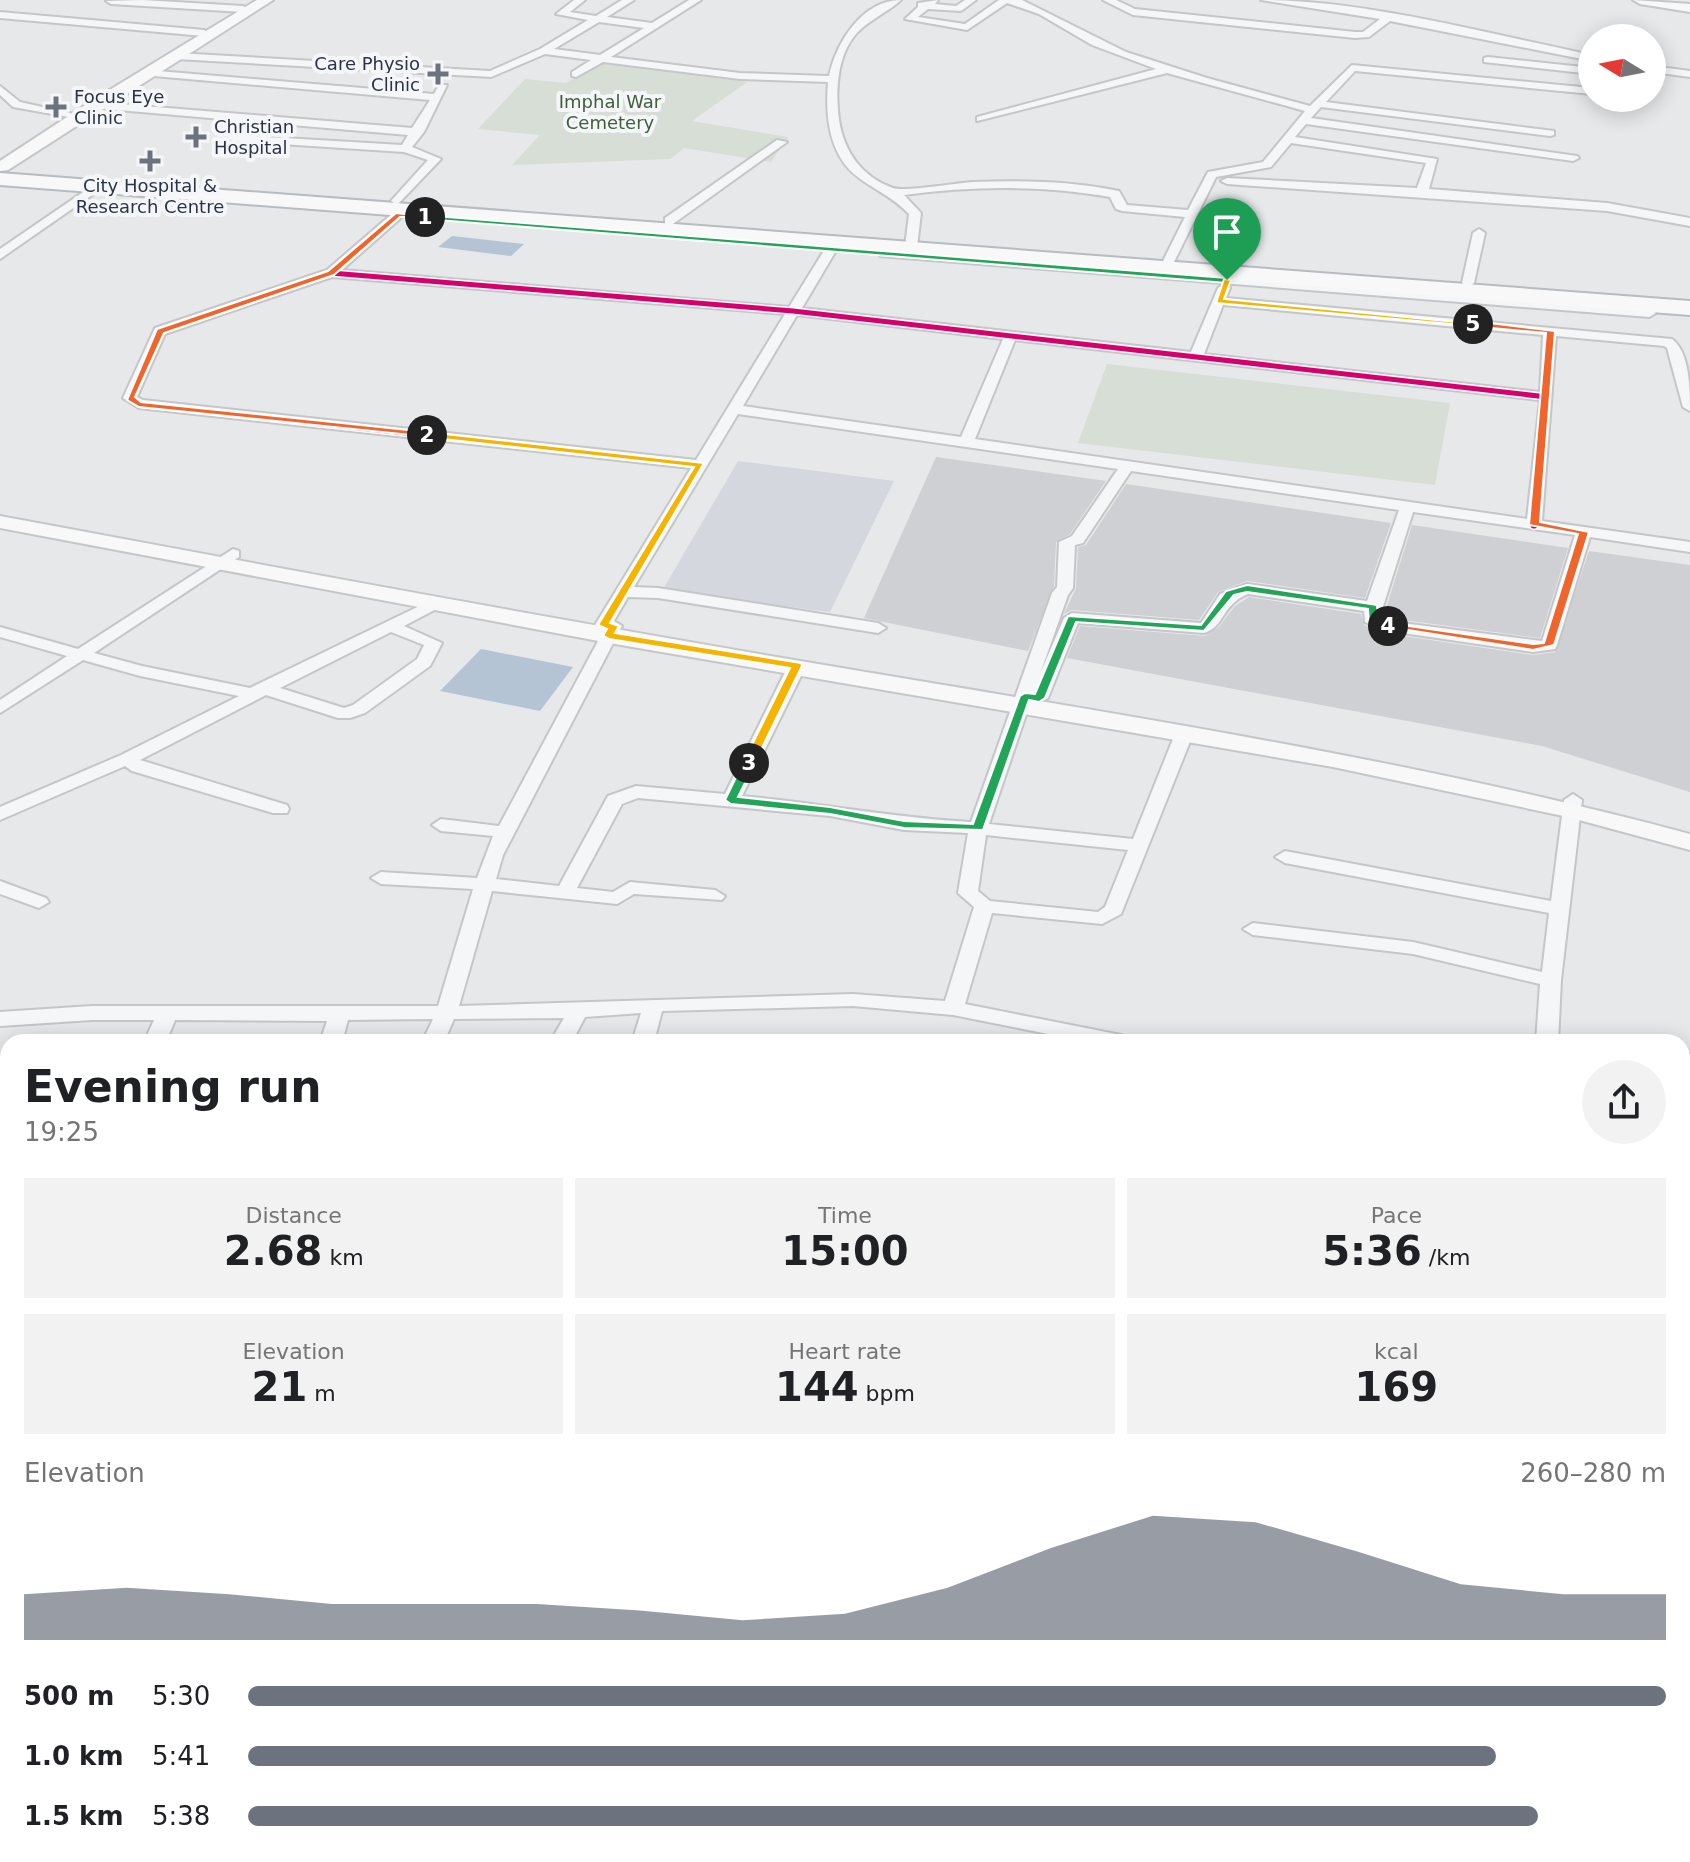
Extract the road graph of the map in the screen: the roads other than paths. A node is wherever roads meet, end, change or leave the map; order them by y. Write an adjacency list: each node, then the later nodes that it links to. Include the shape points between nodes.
1 (257, 0): 16 (main road)
2 (266, 0): 22 (main road)
3 (580, 0): 19 (street, via 561,14)
4 (629, 0): 19 (street)
5 (696, 0): 20 (street)
6 (971, 0): 13 (street, via 958,9)
7 (1007, 0): 13 (street, via 973,26 909,18); 29 (street, via 1028,3 1093,42)
8 (1108, 0): 17 (street, via 1133,12 1355,35 1365,35)
9 (1266, 0): 17 (street)
10 (1640, 0): 15 (main road)
11 (111, 1): 14 (street)
12 (894, 1): 13 (street); 36 (street, via 851,33)
13 (930, 3)
14 (182, 5): 16 (street); 21 (street)
15 (1690, 8)
16 (243, 9): 22 (main road)
17 (1384, 14): 23 (street)
18 (0, 15): 21 (street)
19 (596, 18): 20 (street); 24 (street)
20 (653, 26): 27 (street)
21 (141, 27): 22 (street)
22 (197, 39): 26 (main road); 46 (main road)
23 (1504, 41): 25 (street); 28 (street)
24 (544, 51): 27 (street); 32 (street, via 497,73)
25 (1578, 55)
26 (176, 56): 32 (street); 33 (main road)
27 (599, 59): 34 (street); 36 (street, via 740,76)
28 (1488, 60): 30 (street); 37 (street)
29 (1165, 70): 45 (street); 48 (street)
30 (1578, 70)
31 (1666, 71): 35 (street)
32 (457, 72): 42 (street)
33 (146, 73): 42 (street); 44 (main road)
34 (576, 74)
35 (1687, 74): 38 (street)
36 (834, 79): 61 (street, via 831,106 846,158)
37 (1472, 79): 40 (street); 41 (street); 45 (street, via 1354,67)
38 (1690, 87)
39 (0, 89): 46 (street, via 17,105)
40 (1578, 90)
41 (1463, 92)
42 (435, 97): 50 (street)
43 (223, 104): 47 (street)
44 (95, 105): 47 (street); 57 (main road)
45 (1316, 107): 49 (street); 51 (street)
46 (69, 114): 57 (main road)
47 (209, 115): 50 (street)
48 (981, 119)
49 (1303, 120): 53 (street); 56 (street)
50 (418, 132): 55 (street)
51 (1550, 133)
52 (233, 138): 55 (street)
53 (1287, 139): 58 (street, via 1265,167 1213,173); 60 (street, via 1431,159)
54 (781, 142): 64 (street)
55 (405, 149): 62 (street, via 435,159)
56 (1573, 158)
57 (3, 171): 59 (highway); 59 (highway, via 43,182)
58 (1207, 180): 60 (street); 63 (street)
59 (99, 185): 62 (highway); 69 (street)
60 (1422, 192): 65 (street, via 1595,205)
61 (895, 193): 63 (street, via 941,187 1082,189 1115,194 1126,208); 67 (street, via 915,213)
62 (400, 208): 64 (highway); 67 (highway); 68 (street); 71 (street)
63 (1192, 214): 70 (street)
64 (669, 221): 67 (highway)
65 (1690, 222)
66 (1479, 233): 74 (street)
67 (912, 243): 70 (highway); 72 (highway)
68 (831, 249): 72 (street); 78 (street)
69 (0, 255)
70 (1169, 261): 73 (highway)
71 (331, 273): 78 (street); 87 (street, via 160,331 130,398 152,406)
72 (1229, 276): 73 (highway); 75 (street); 79 (street)
73 (1375, 280): 74 (highway); 77 (highway)
74 (1468, 283): 76 (highway)
75 (1219, 301): 80 (street); 82 (street)
76 (1690, 301)
77 (1690, 308)
78 (793, 311): 81 (street); 85 (street)
79 (1649, 313)
80 (1550, 331): 83 (street); 84 (street, via 1671,344)
81 (1010, 337): 82 (street); 86 (street)
82 (1195, 358): 83 (street)
83 (1547, 397): 92 (street)
84 (1690, 407)
85 (734, 409): 86 (street); 87 (street)
86 (966, 443): 88 (street)
87 (701, 465): 96 (street)
88 (1127, 466): 89 (street); 106 (street, via 1077,540 1067,542 1065,588)
89 (1408, 506): 92 (street); 98 (street)
90 (0, 512): 95 (main road)
91 (0, 522): 95 (main road)
92 (1534, 525): 93 (street)
93 (1584, 532): 94 (street); 98 (street, via 1549,645 1382,625 1371,618)
94 (1690, 547)
95 (228, 558): 97 (main road); 101 (main road); 103 (street)
96 (623, 592): 100 (street); 101 (street)
97 (436, 603): 99 (street); 101 (main road)
98 (1374, 607): 106 (street, via 1247,589 1230,593 1204,628 1072,618)
99 (389, 626): 105 (street); 105 (street, via 434,643 424,662 359,709 344,714)
100 (878, 628)
101 (609, 629): 104 (main road); 106 (main road); 118 (street)
102 (0, 632): 103 (street)
103 (80, 654): 105 (street, via 238,691); 107 (street)
104 (797, 666): 106 (main road); 111 (street)
105 (267, 690): 110 (street)
106 (1028, 700): 108 (main road); 109 (main road); 116 (street)
107 (0, 708)
108 (1184, 734): 109 (main road); 120 (street)
109 (1336, 754): 112 (main road)
110 (127, 759): 113 (street, via 138,767); 114 (street)
111 (731, 800): 116 (street, via 904,824); 125 (street, via 636,792 615,800)
112 (1572, 805): 117 (main road); 119 (main road); 129 (street)
113 (280, 809)
114 (0, 814)
115 (441, 825): 118 (street)
116 (978, 828): 120 (street); 128 (street, via 968,893)
117 (1690, 831)
118 (506, 832): 123 (street)
119 (1690, 842)
120 (1138, 845): 128 (street, via 1114,910 1102,918)
121 (1285, 857): 129 (street)
122 (381, 878): 123 (street)
123 (485, 884): 125 (street); 135 (street)
124 (0, 887): 127 (street)
125 (565, 893): 126 (street, via 617,898 630,888)
126 (715, 896)
127 (39, 902)
128 (984, 906): 133 (street)
129 (1561, 909): 131 (street)
130 (1253, 929): 131 (street, via 1413,948)
131 (1551, 980): 145 (street)
132 (653, 1005): 133 (street, via 853,1000); 134 (street); 143 (street)
133 (953, 1008): 144 (street)
134 (578, 1011): 135 (street); 142 (street)
135 (447, 1012): 137 (street); 141 (street)
136 (167, 1014): 137 (street); 138 (street); 139 (street)
137 (340, 1014): 140 (street)
138 (0, 1019)
139 (158, 1034)
140 (334, 1034)
141 (437, 1034)
142 (565, 1034)
143 (645, 1034)
144 (1081, 1034)
145 (1548, 1034)

